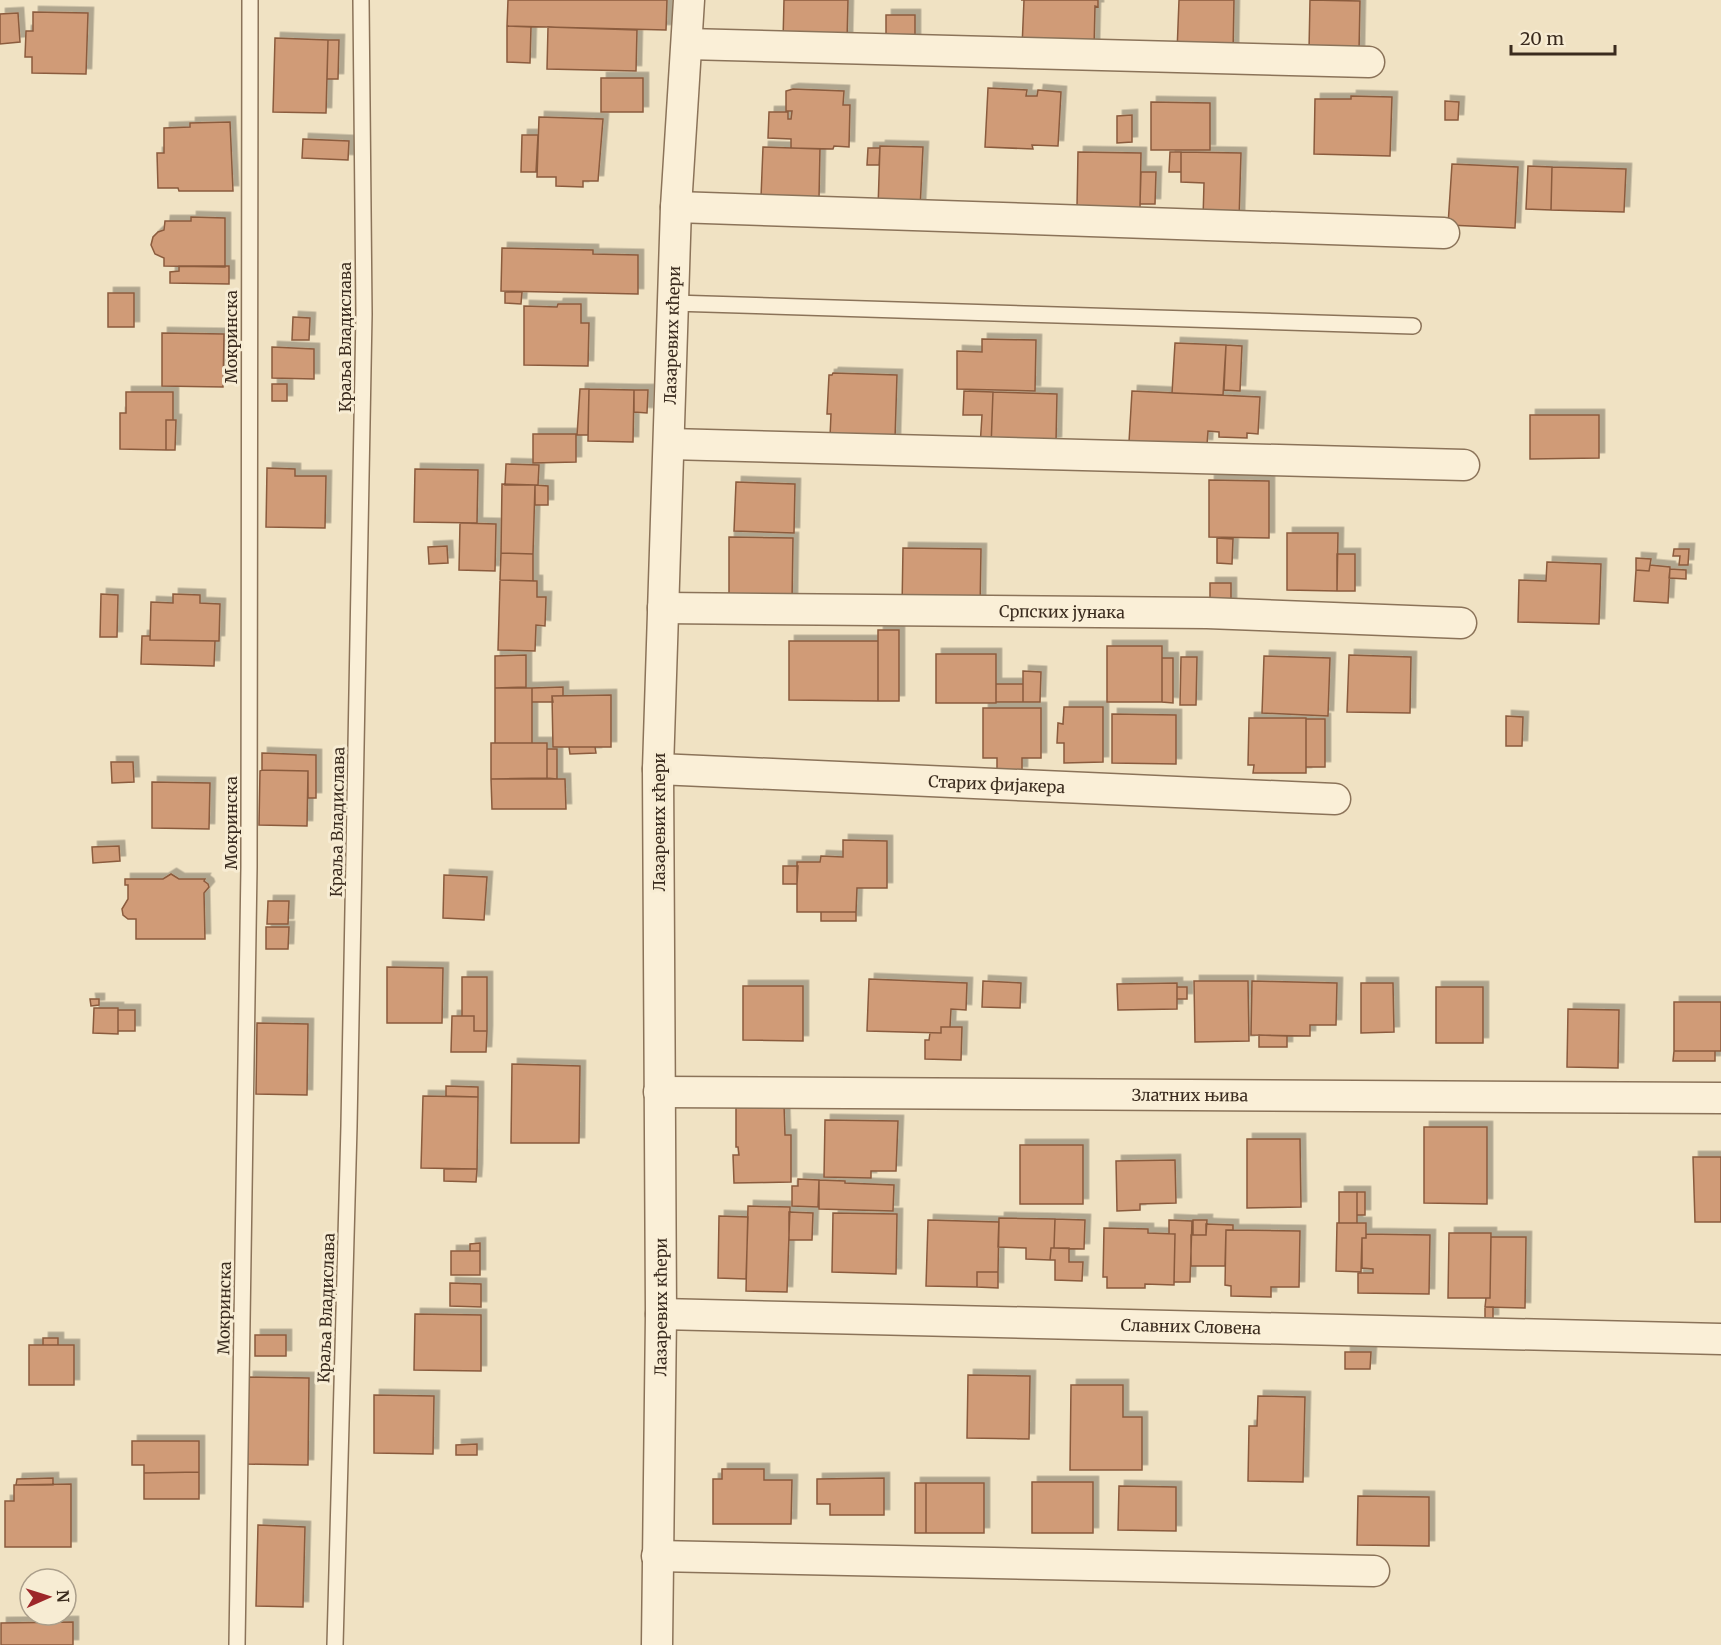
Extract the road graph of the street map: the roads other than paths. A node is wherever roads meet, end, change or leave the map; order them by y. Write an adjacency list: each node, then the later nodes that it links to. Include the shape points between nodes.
1 (250, 0): 22 (lane, Мокринска, via 249,867)
2 (361, 0): 23 (lane, Краља Владислава, via 364,326)
3 (689, 0): 4 (street, Лазаревих кћери)
4 (687, 44): 5 (street); 6 (street, Лазаревих кћери)
5 (1369, 62)
6 (676, 207): 7 (street); 8 (street, Лазаревих кћери)
7 (1444, 232)
8 (673, 303): 9 (lane); 10 (street, Лазаревих кћери)
9 (1413, 326)
10 (669, 444): 11 (street); 12 (street, Лазаревих кћери)
11 (1464, 465)
12 (663, 608): 13 (street, Српских јунака, via 1207,613); 14 (street, Лазаревих кћери)
13 (1461, 623)
14 (658, 769): 15 (street, Старих фијакера); 16 (street, Лазаревих кћери)
15 (1335, 799)
16 (659, 1092): 17 (street, Златних њива); 18 (street, Лазаревих кћери)
17 (1721, 1098)
18 (661, 1314): 19 (street, Славних Словена); 20 (street, Лазаревих кћери)
19 (1721, 1339)
20 (657, 1556): 21 (street); 24 (street, Лазаревих кћери)
21 (1374, 1571)
22 (237, 1645)
23 (335, 1645)
24 (657, 1645)

